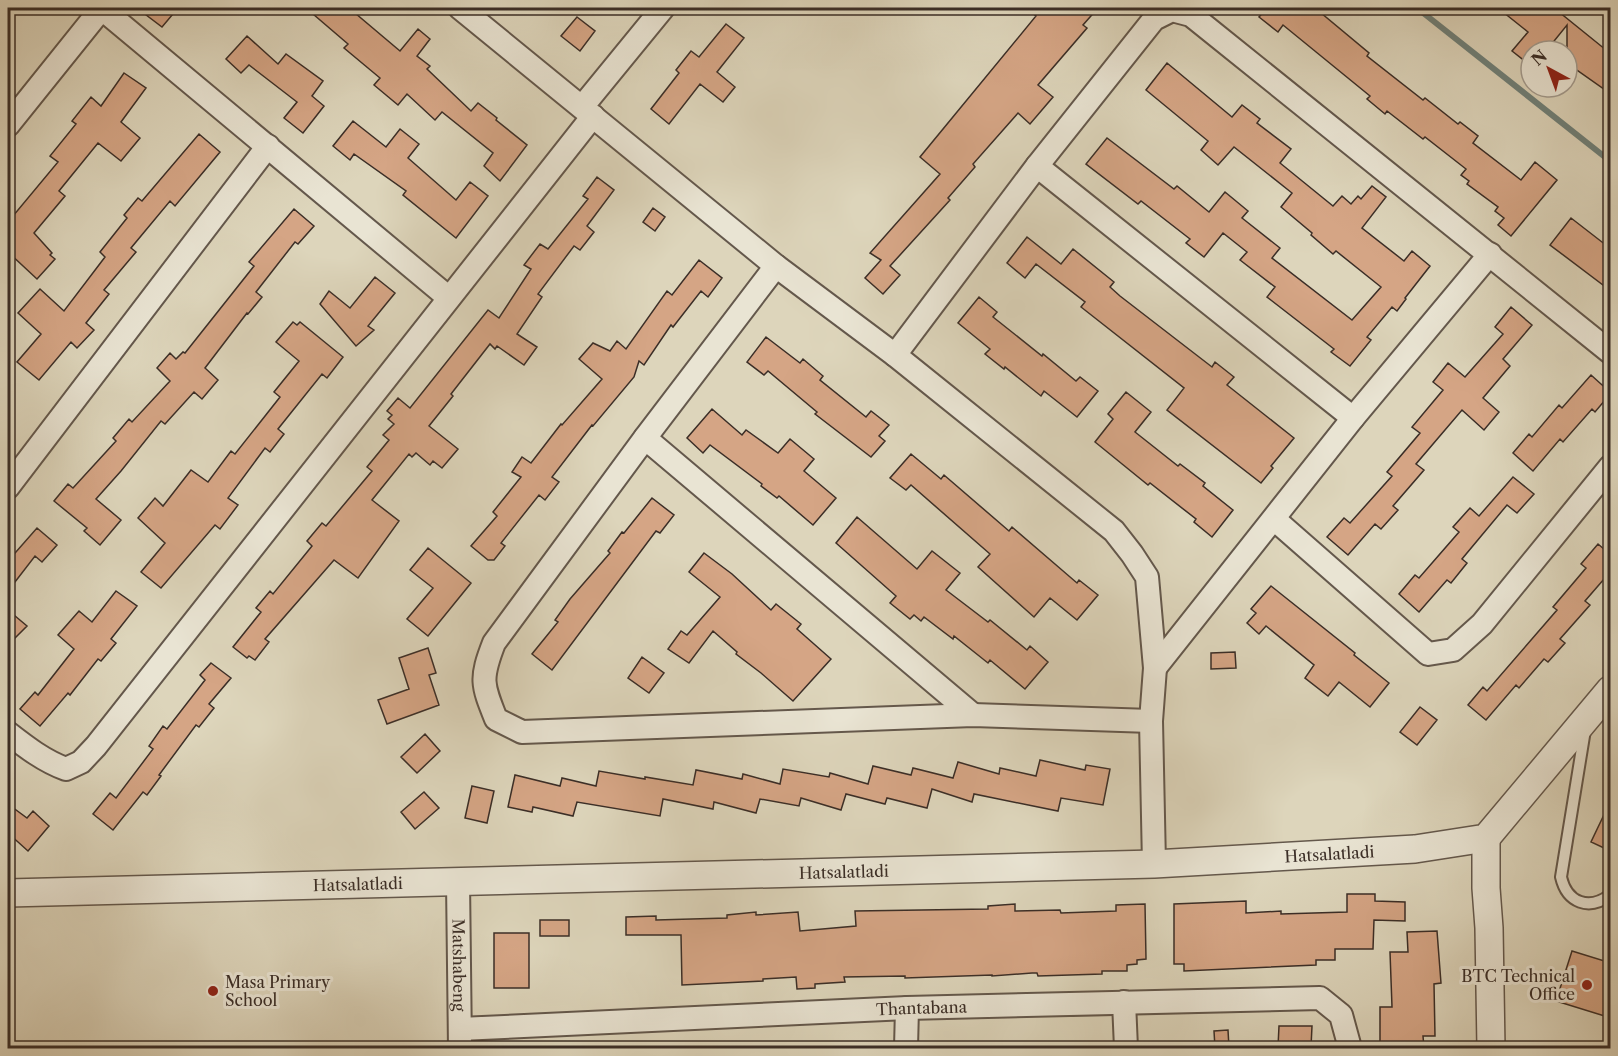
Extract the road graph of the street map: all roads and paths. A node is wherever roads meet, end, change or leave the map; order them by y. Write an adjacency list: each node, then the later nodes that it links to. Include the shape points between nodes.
1 (101, 8): 5 (street); 6 (street)
2 (460, 8): 4 (street)
3 (663, 8): 4 (street)
4 (588, 111): 9 (street); 10 (street)
5 (8, 125)
6 (268, 146): 10 (street); 16 (street)
7 (1037, 166): 8 (street, via 1154,19 1172,10 1191,15); 12 (street); 13 (street)
8 (1490, 254): 11 (street); 13 (street)
9 (776, 266): 12 (street); 14 (street)
10 (449, 298): 23 (street, via 81,762 66,769 53,764)
11 (1611, 352)
12 (895, 356): 18 (street, via 1113,531 1147,577)
13 (1353, 418): 17 (street)
14 (645, 438): 20 (street); 20 (street, via 494,643 484,668 485,691 496,719 522,732)
15 (1611, 467): 17 (street, via 1482,624 1453,650 1428,654)
16 (8, 487)
17 (1274, 519): 18 (street)
18 (1155, 668): 22 (street)
19 (1611, 690): 21 (street)
20 (973, 715): 22 (street)
21 (1587, 719): 24 (street); 28 (lane, via 1561,877 1566,890 1581,903 1592,905)
22 (1151, 722): 25 (street)
23 (8, 733)
24 (1486, 838): 25 (street, Hatsalatladi, via 1415,849); 35 (street)
25 (1154, 864): 26 (street, Hatsalatladi)
26 (458, 881): 27 (street, Hatsalatladi); 31 (street, Matshabeng)
27 (8, 893)
28 (1611, 895)
29 (1124, 1002): 30 (street, Thantabana); 33 (street); 34 (street, Thantabana, via 1320,998 1341,1015)
30 (907, 1008): 31 (street, Thantabana); 32 (street)
31 (460, 1039)
32 (906, 1048)
33 (1126, 1048)
34 (1350, 1048)
35 (1491, 1048)

